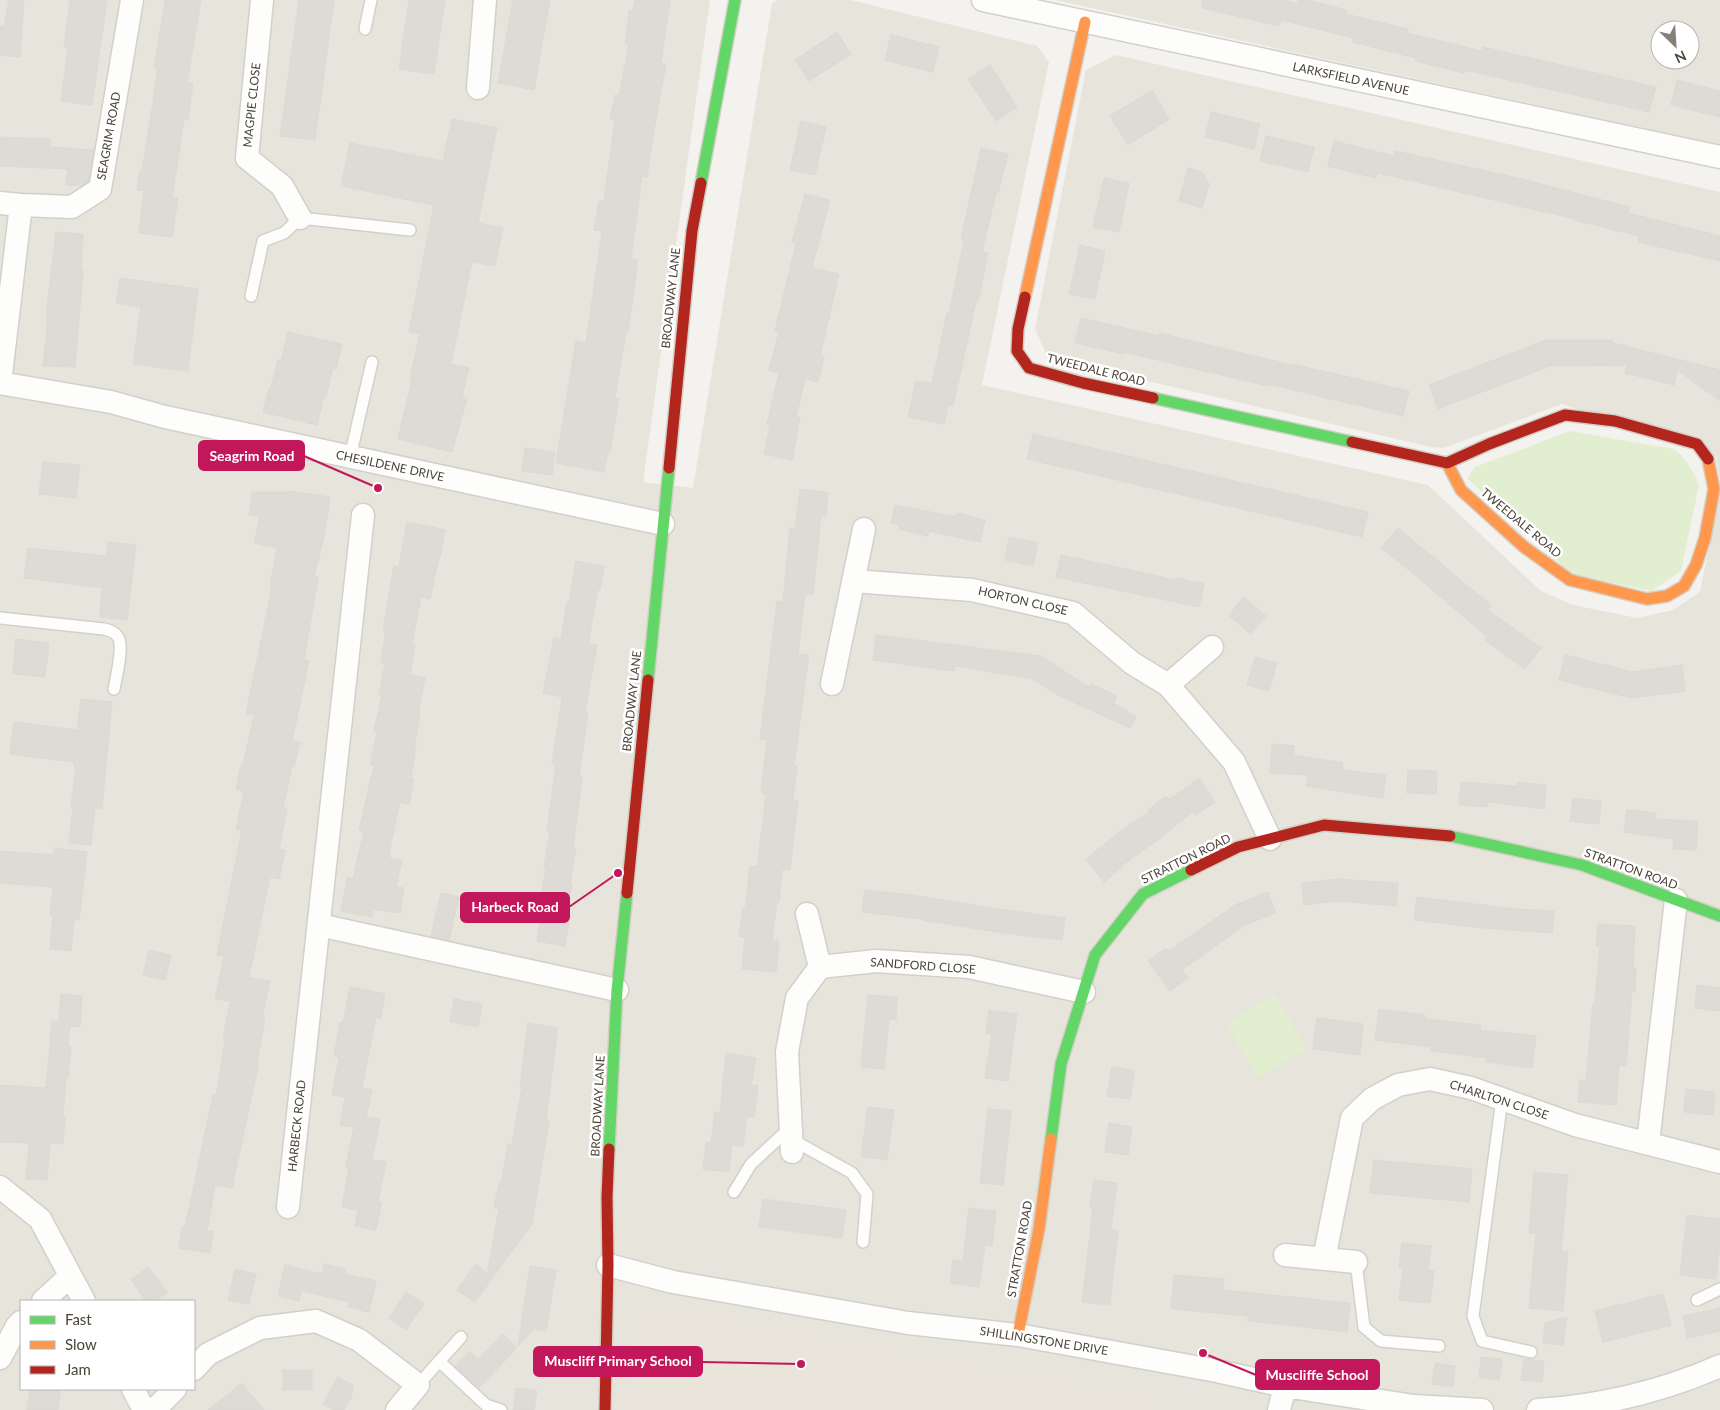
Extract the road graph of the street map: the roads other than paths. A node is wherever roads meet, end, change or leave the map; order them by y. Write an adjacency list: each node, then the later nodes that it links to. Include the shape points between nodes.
1 (132, 0): 11 (street, SEAGRIM ROAD, via 100,189 72,207)
2 (262, 0): 12 (street, MAGPIE CLOSE, via 247,158 282,186)
3 (371, 0): 8 (lane)
4 (486, 0): 9 (street)
5 (735, 0): 20 (street, BROADWAY LANE, via 692,231)
6 (983, 0): 7 (street, LARKSFIELD AVENUE)
7 (1086, 22): 10 (street, LARKSFIELD AVENUE); 18 (street, TWEEDALE ROAD, via 1018,328 1017,352 1029,368 1083,383)
8 (365, 29)
9 (478, 88)
10 (1720, 157)
11 (10, 204): 16 (street, SEAGRIM ROAD)
12 (300, 218): 13 (lane); 14 (lane, via 284,233 263,241)
13 (410, 230)
14 (251, 296)
15 (372, 362): 17 (lane)
16 (0, 383): 17 (street, CHESILDENE DRIVE, via 111,402 165,418)
17 (350, 457): 20 (street, CHESILDENE DRIVE)
18 (1447, 463): 18 (street, TWEEDALE ROAD, via 1565,415 1615,421 1697,444 1708,457 1714,489 1696,565 1684,586 1667,596 1646,599 1570,580 1524,547 1461,490)
19 (363, 514): 32 (street, HARBECK ROAD)
20 (663, 524): 34 (street, BROADWAY LANE)
21 (864, 529): 22 (street)
22 (853, 581): 25 (street); 26 (street, HORTON CLOSE, via 972,590 1073,612 1132,664)
23 (0, 618): 27 (lane, via 104,629 116,634 121,647)
24 (1212, 647): 26 (street)
25 (832, 684)
26 (1168, 685): 28 (street, HORTON CLOSE, via 1234,762)
27 (114, 689)
28 (1270, 839): 29 (street, STRATTON ROAD, via 1324,825 1442,834 1582,865); 35 (street, STRATTON ROAD, via 1238,847 1143,894 1095,955)
29 (1676, 900): 31 (street, STRATTON ROAD); 38 (street)
30 (807, 914): 33 (street)
31 (1720, 916)
32 (318, 925): 34 (street); 42 (street, HARBECK ROAD)
33 (820, 967): 35 (street, SANDFORD CLOSE, via 876,961 969,967); 37 (street, via 797,998 787,1052)
34 (617, 990): 47 (street, BROADWAY LANE, via 606,1197)
35 (1084, 992): 54 (street, STRATTON ROAD, via 1061,1064 1039,1229)
36 (1502, 1099): 38 (street, CHARLTON CLOSE, via 1575,1125); 45 (street, CHARLTON CLOSE, via 1430,1079 1398,1085 1372,1099 1352,1118); 57 (lane, via 1473,1316 1482,1341)
37 (792, 1139): 41 (lane, via 751,1164); 43 (lane, via 852,1173 868,1194)
38 (1648, 1143): 39 (street, CHARLTON CLOSE)
39 (1720, 1162)
40 (0, 1187): 48 (street, via 40,1219)
41 (734, 1192)
42 (288, 1207)
43 (863, 1242)
44 (1285, 1255): 45 (street)
45 (1324, 1259): 46 (street)
46 (1356, 1262): 56 (lane, via 1364,1327 1381,1341)
47 (608, 1265): 54 (street, SHILLINGSTONE DRIVE, via 673,1282 908,1323); 70 (street, BROADWAY LANE)
48 (70, 1276): 50 (street); 51 (street)
49 (1720, 1289): 52 (lane)
50 (44, 1300)
51 (83, 1300)
52 (1697, 1300)
53 (20, 1323): 58 (street)
54 (1018, 1335): 63 (street, SHILLINGSTONE DRIVE, via 1217,1370)
55 (461, 1337): 59 (lane)
56 (1438, 1346)
57 (1532, 1352)
58 (0, 1358)
59 (439, 1361): 62 (lane); 69 (lane, via 486,1405)
60 (1720, 1366): 73 (street, via 1642,1393 1575,1408)
61 (195, 1368): 62 (street, via 208,1354 260,1328 316,1321 359,1340)
62 (418, 1385): 68 (street)
63 (1285, 1386): 71 (street); 72 (street, SHILLINGSTONE DRIVE, via 1414,1406)
64 (134, 1390): 66 (street)
65 (173, 1390): 67 (street)
66 (144, 1410)
67 (154, 1410)
68 (397, 1410)
69 (501, 1410)
70 (605, 1410)
71 (1279, 1410)
72 (1482, 1410)
73 (1538, 1410)

